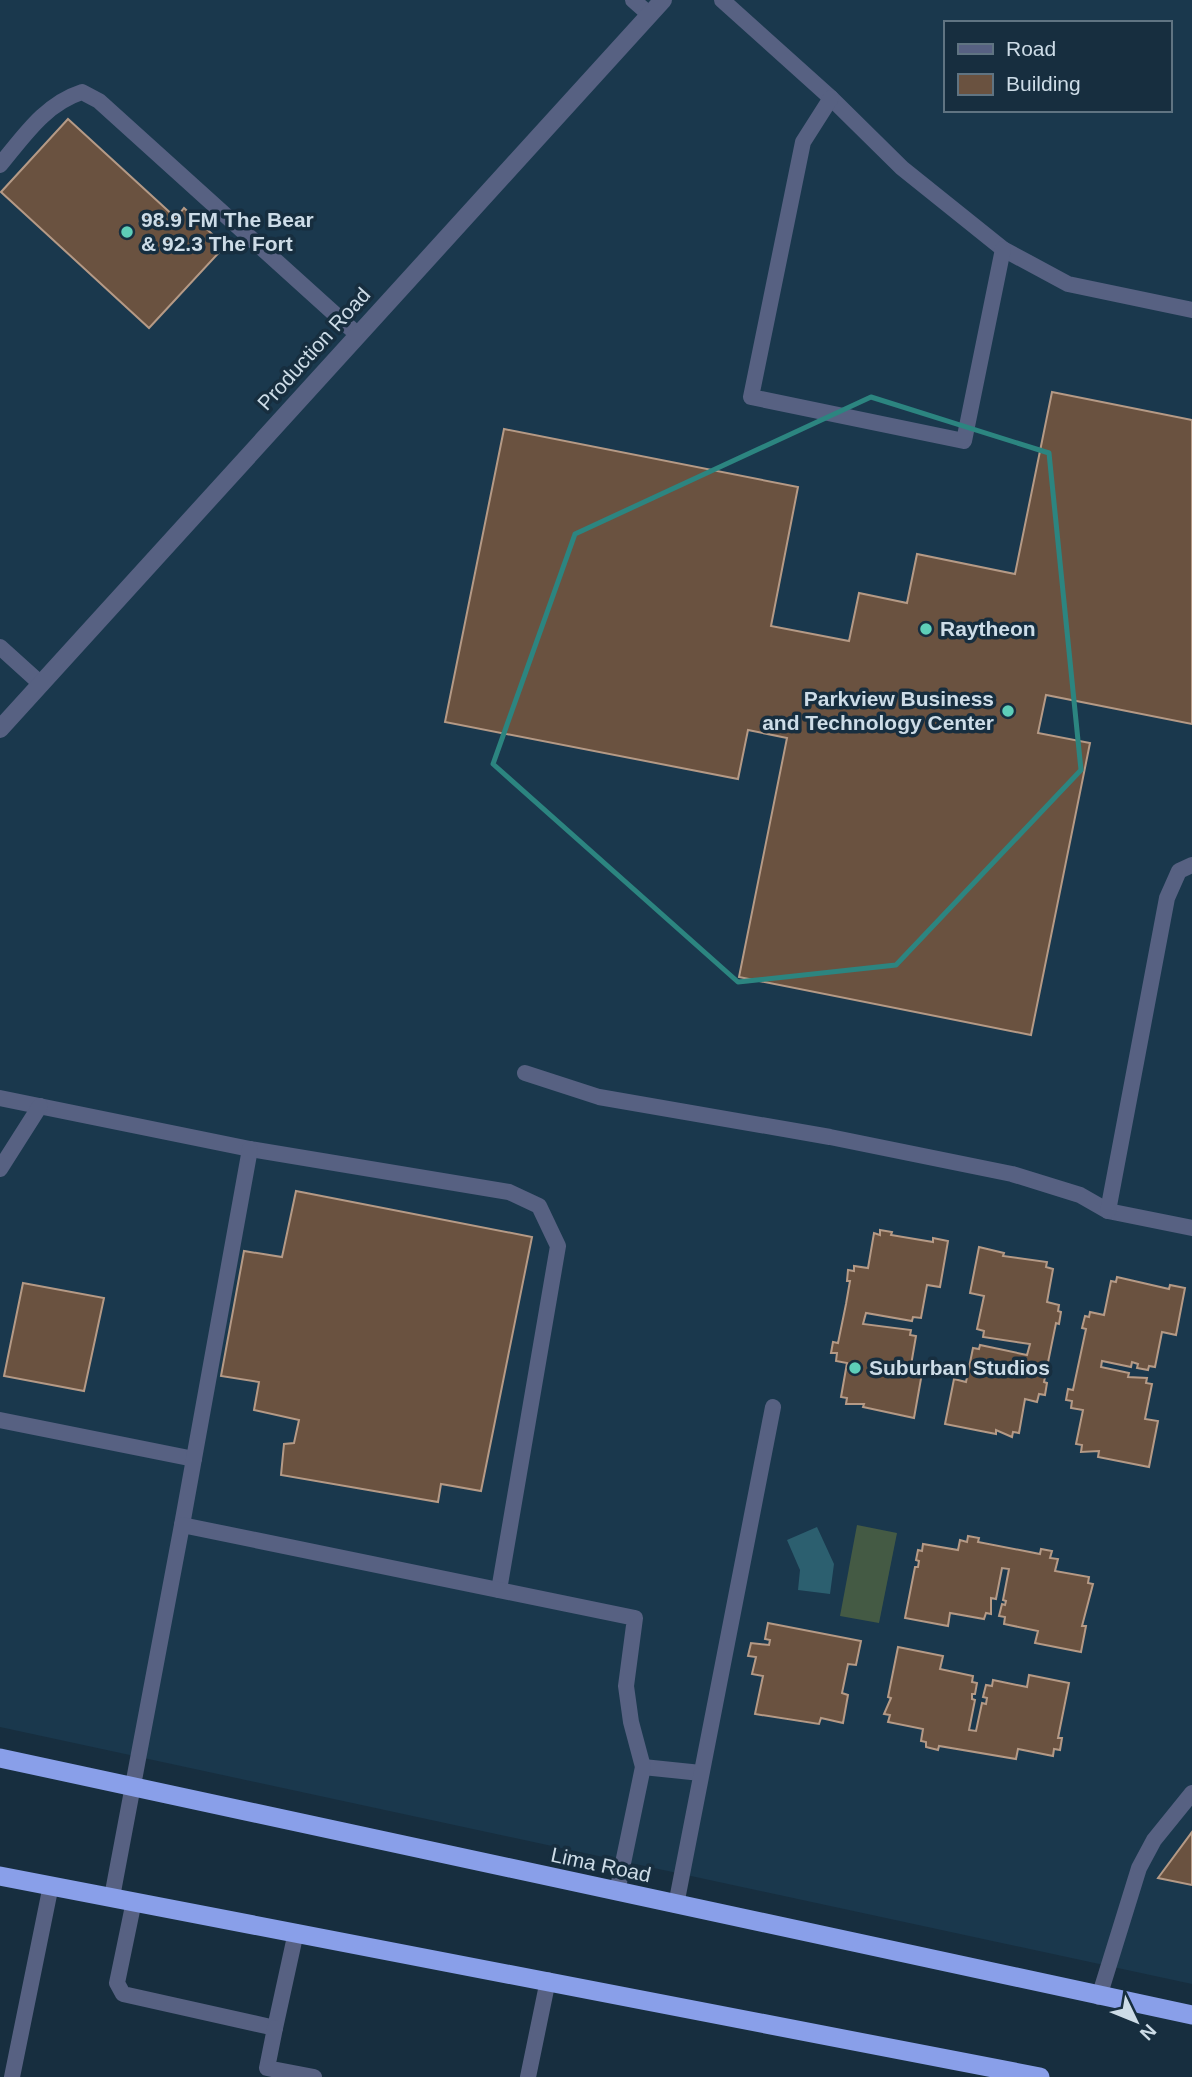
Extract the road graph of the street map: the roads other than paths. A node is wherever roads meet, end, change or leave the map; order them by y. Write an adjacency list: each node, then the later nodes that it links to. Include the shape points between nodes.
1 (634, 0): 4 (lane)
2 (663, 0): 4 (street, Production Road)
3 (722, 0): 5 (lane)
4 (650, 15): 9 (street, Production Road)
5 (831, 98): 7 (lane, via 902,168); 7 (lane, via 803,142 751,397 964,441)
6 (0, 165): 9 (lane, via 41,116 62,98 82,92 99,101)
7 (1003, 249): 8 (lane, via 1068,284)
8 (1192, 310)
9 (358, 335): 11 (street, Production Road)
10 (0, 647): 11 (lane)
11 (41, 684): 12 (street, Production Road)
12 (0, 729)
13 (1192, 865): 19 (lane, via 1179,870 1167,898)
14 (525, 1073): 19 (lane, via 599,1097 1012,1174 1080,1195)
15 (0, 1098): 16 (lane)
16 (40, 1106): 17 (lane); 18 (lane)
17 (250, 1149): 23 (lane); 25 (lane, via 509,1192 540,1206 558,1246)
18 (0, 1169)
19 (1108, 1211): 20 (lane)
20 (1192, 1228)
21 (773, 1407): 28 (lane)
22 (0, 1420): 23 (lane)
23 (194, 1459): 24 (lane)
24 (182, 1525): 25 (lane); 29 (lane)
25 (499, 1590): 27 (lane, via 635,1618 626,1686)
26 (0, 1758): 29 (highway, Lima Road)
27 (643, 1767): 28 (lane); 33 (lane)
28 (701, 1773): 36 (lane)
29 (132, 1787): 33 (highway, Lima Road); 34 (lane)
30 (1192, 1793): 39 (lane, via 1154,1840 1139,1868)
31 (0, 1875): 32 (highway)
32 (51, 1885): 34 (highway); 42 (lane)
33 (617, 1892): 36 (highway, Lima Road)
34 (112, 1897): 35 (highway)
35 (134, 1901): 37 (highway); 41 (lane, via 117,1983 123,1994)
36 (676, 1905): 39 (highway, Lima Road)
37 (296, 1932): 38 (highway); 41 (lane)
38 (548, 1980): 44 (lane); 45 (highway)
39 (1099, 1997): 40 (highway, Lima Road)
40 (1192, 2015)
41 (275, 2028): 43 (lane, via 267,2068)
42 (12, 2077)
43 (314, 2077)
44 (528, 2077)
45 (1040, 2077)

